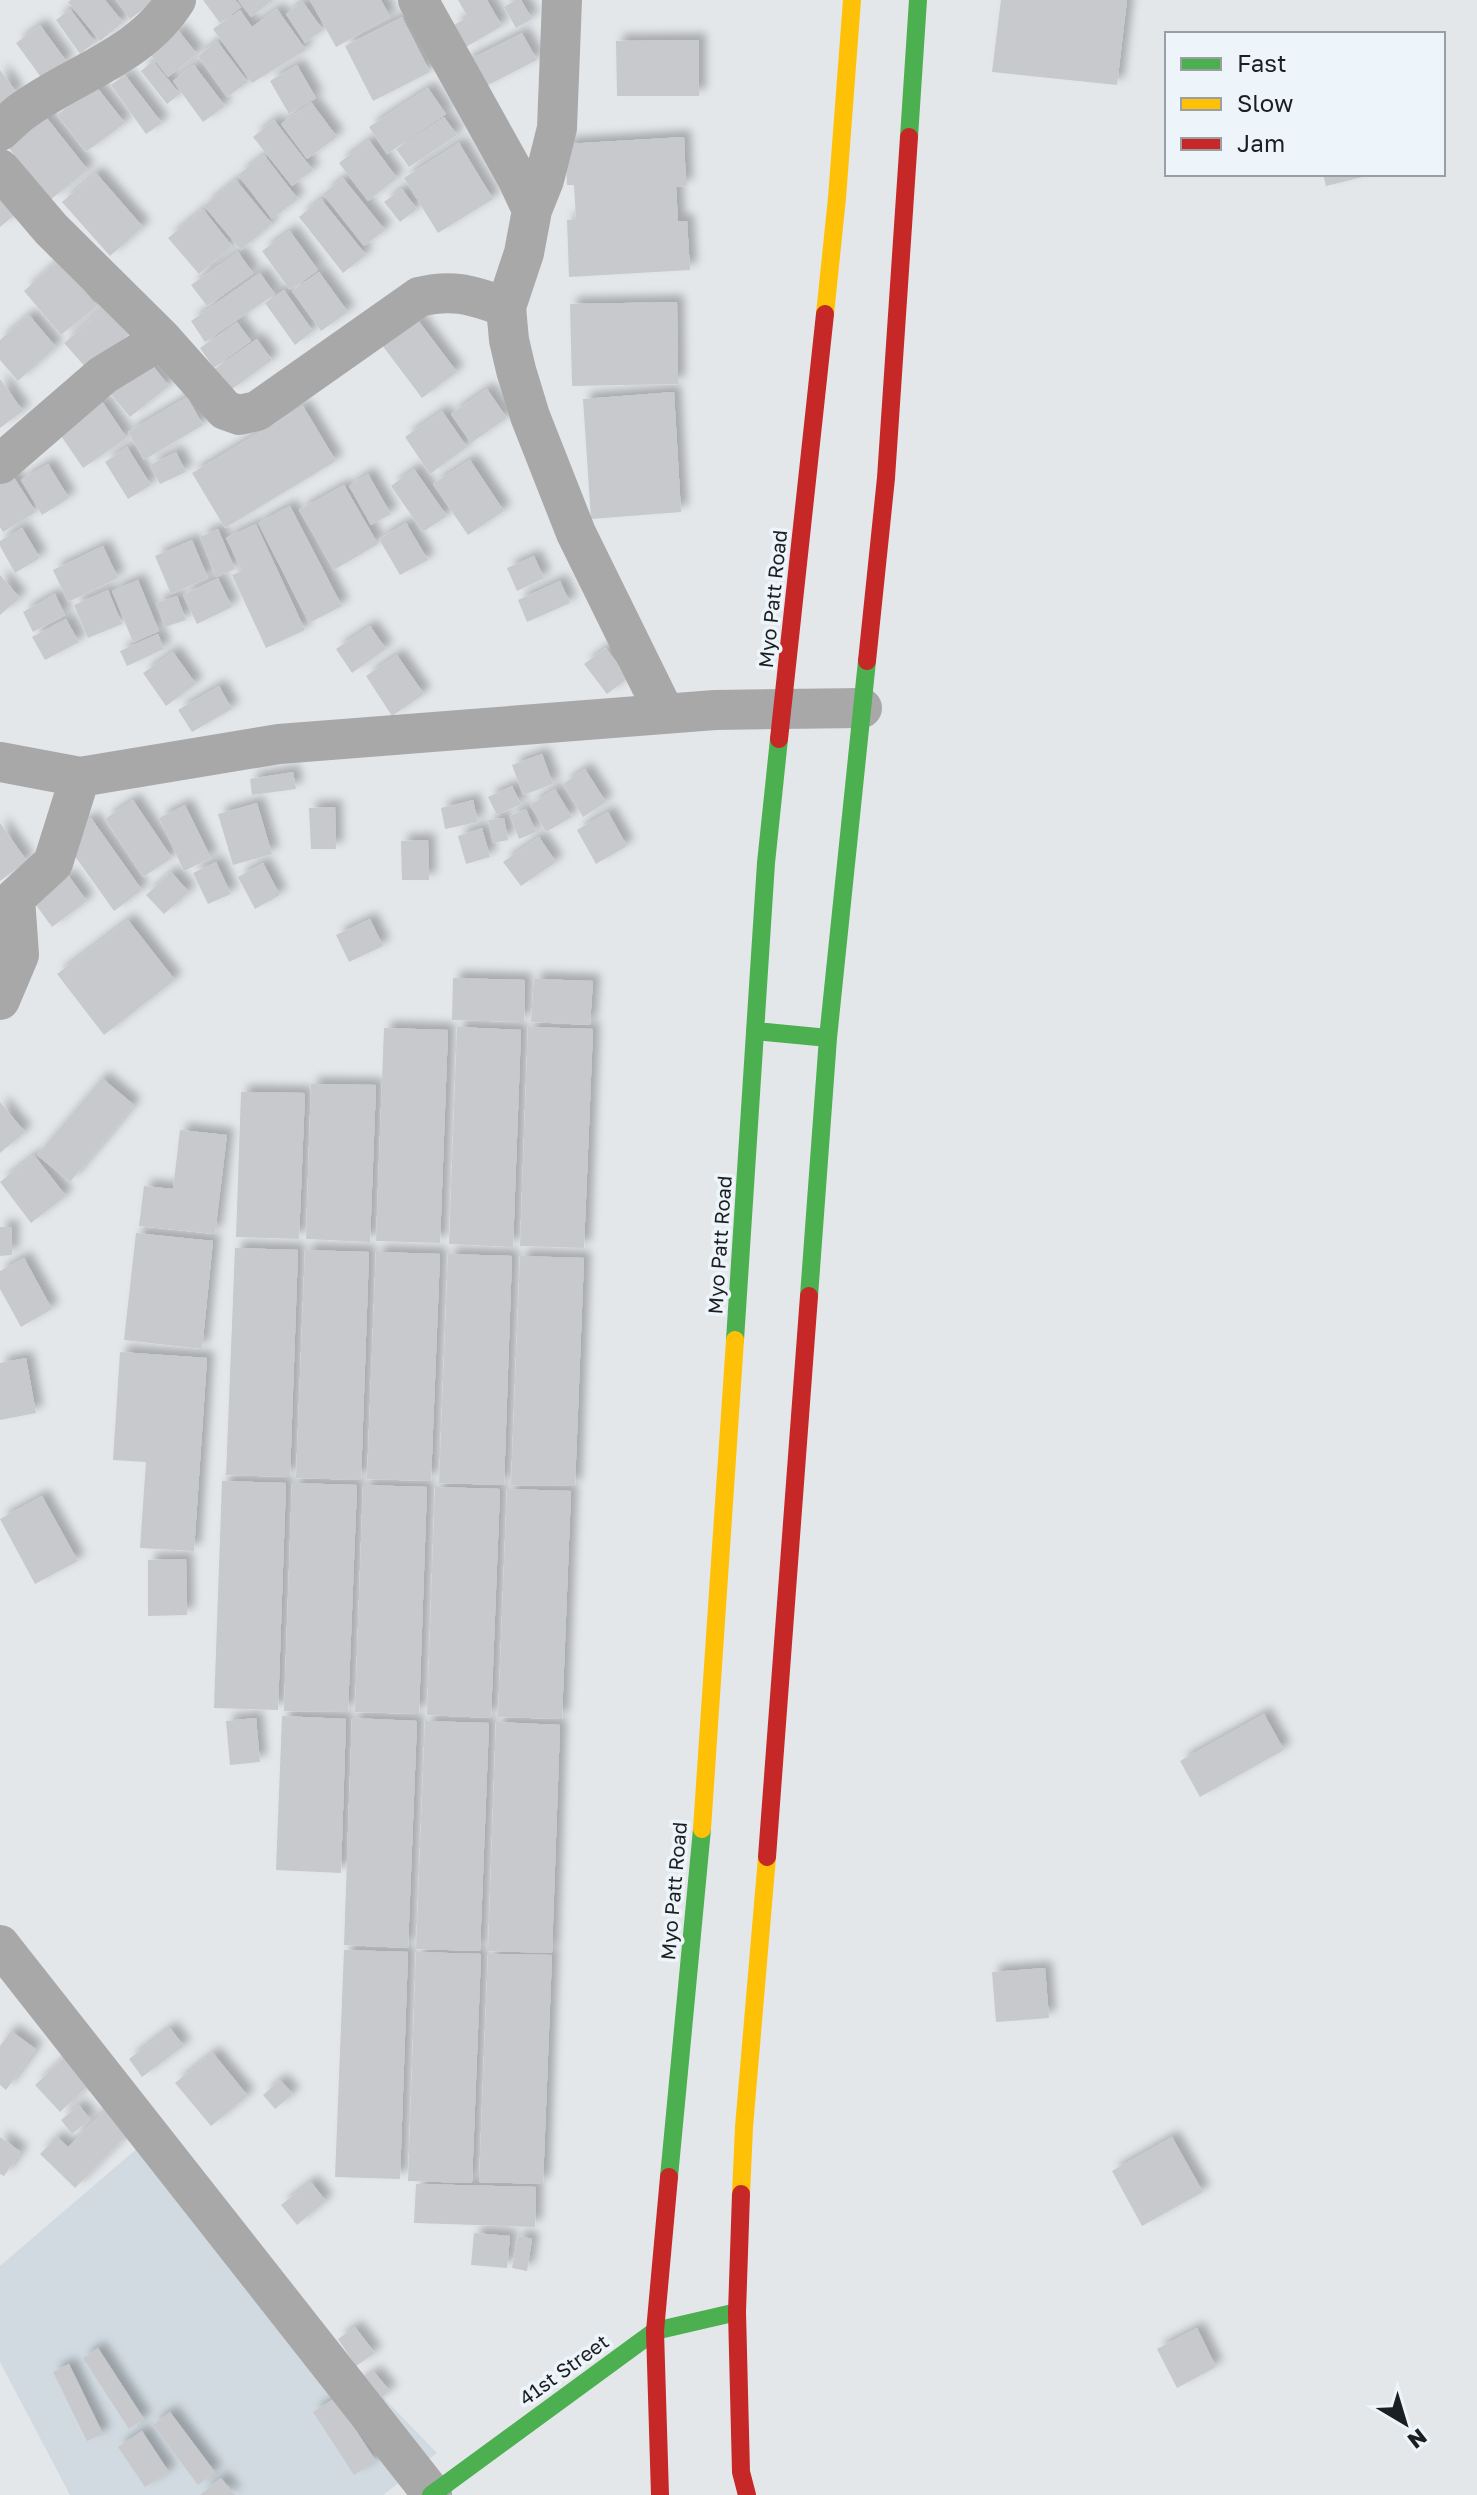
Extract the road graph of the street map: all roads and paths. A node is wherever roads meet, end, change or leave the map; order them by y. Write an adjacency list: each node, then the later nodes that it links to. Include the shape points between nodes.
1 (176, 0): 6 (street, via 146,36 25,109)
2 (418, 0): 8 (street)
3 (562, 0): 8 (street, via 557,128)
4 (852, 0): 12 (main road, Myo Patt Road, via 837,198)
5 (918, 0): 13 (main road, via 886,478)
6 (0, 131)
7 (0, 169): 10 (street, via 51,229)
8 (532, 210): 9 (street)
9 (506, 307): 10 (street, via 460,292 419,297 257,411 239,415 225,410); 14 (street, via 516,370 550,469)
10 (162, 339): 11 (street, via 103,375)
11 (0, 464)
12 (784, 707): 13 (street); 14 (street); 18 (main road, Myo Patt Road, via 766,863)
13 (862, 708): 19 (main road)
14 (665, 714): 16 (street, via 279,744)
15 (0, 762): 16 (street)
16 (80, 777): 17 (street, via 53,863 15,898 19,955)
17 (0, 1000)
18 (756, 1031): 19 (main road); 22 (main road, Myo Patt Road, via 716,1750)
19 (828, 1038): 21 (main road, via 770,1756)
20 (0, 1945): 23 (street)
21 (737, 2312): 22 (main road, 41st Street); 25 (main road, via 741,2472)
22 (655, 2331): 23 (main road, 41st Street); 24 (main road, Myo Patt Road)
23 (432, 2495)
24 (660, 2495)
25 (747, 2495)

